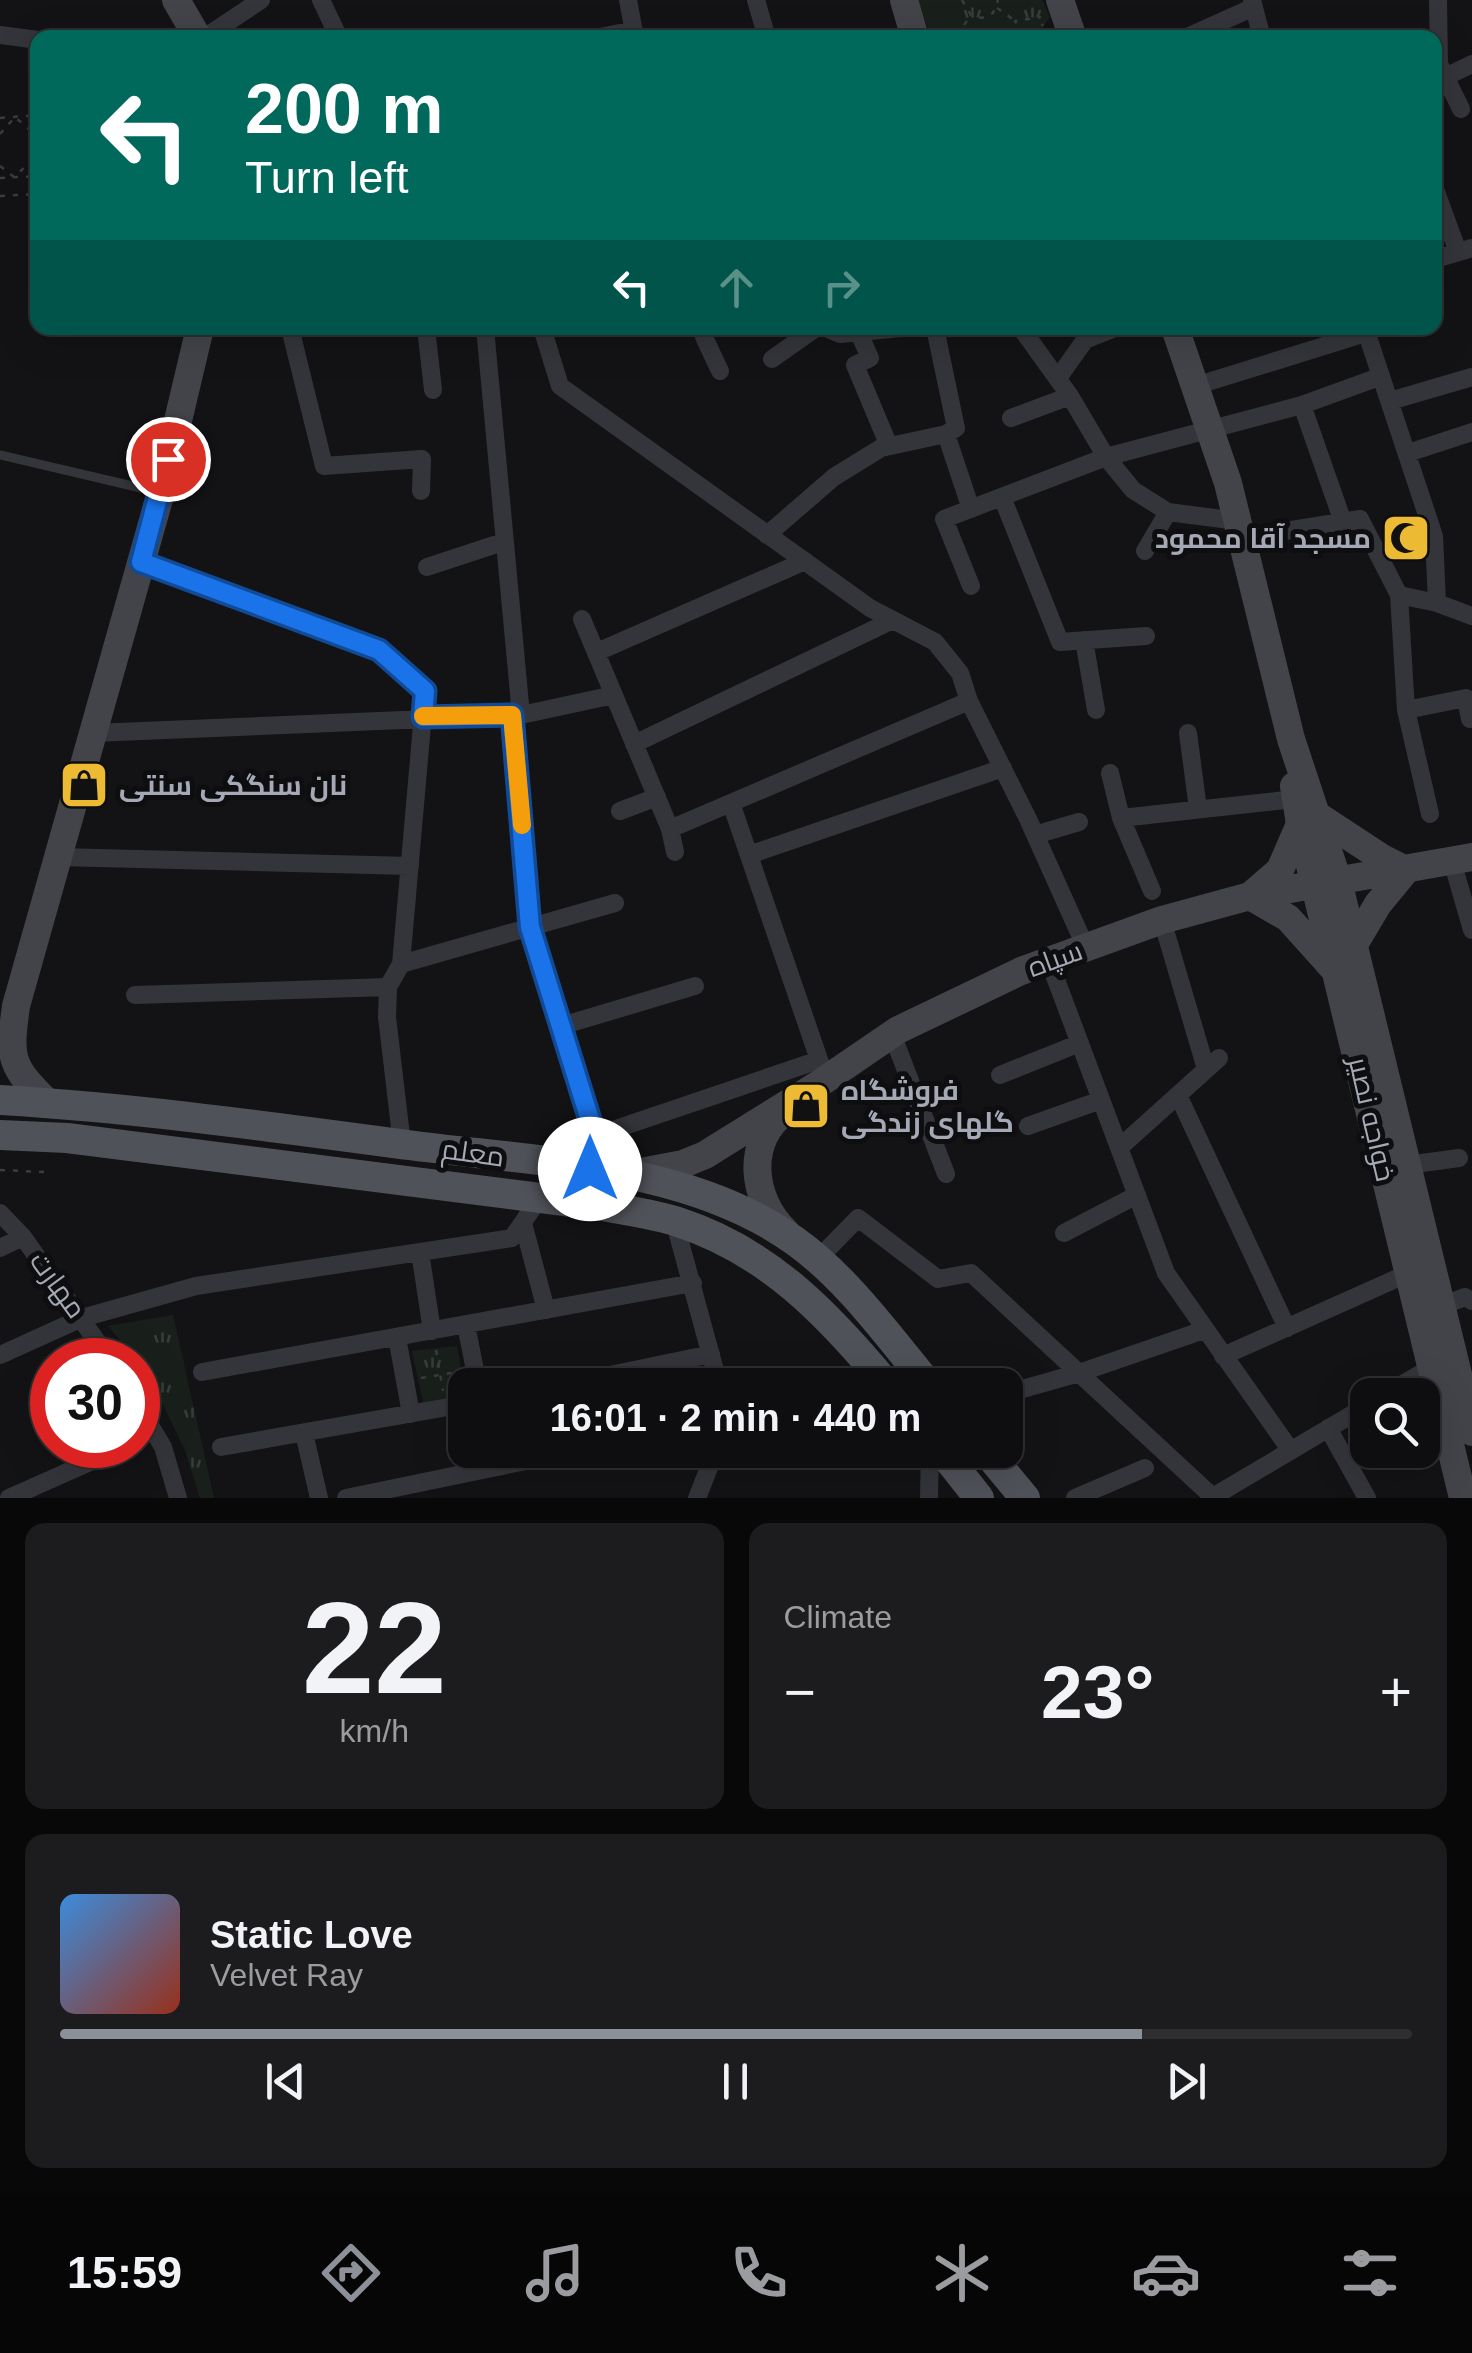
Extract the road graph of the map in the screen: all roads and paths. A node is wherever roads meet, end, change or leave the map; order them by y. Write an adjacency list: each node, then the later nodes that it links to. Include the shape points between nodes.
1 (176, 0): 14 (street)
2 (261, 0): 15 (street)
3 (321, 0): 16 (street)
4 (628, 0): 17 (street)
5 (756, 0): 18 (street)
6 (904, 0): 19 (street)
7 (962, 0): 12 (path)
8 (998, 0): 11 (path)
9 (1438, 0): 25 (street)
10 (1253, 4): 23 (street); 24 (street)
11 (997, 8): 12 (path, via 982,18); 13 (path)
12 (970, 15): 20 (path)
13 (1015, 21): 21 (path); 22 (path, via 1048,16)
14 (196, 30)
15 (214, 30)
16 (335, 30)
17 (634, 30)
18 (765, 30)
19 (911, 30)
20 (962, 30)
21 (1019, 30)
22 (1036, 30)
23 (1201, 30)
24 (1260, 30)
25 (1437, 30)
26 (0, 36): 27 (street)
27 (30, 39)
28 (1472, 64): 30 (street)
29 (1442, 71): 30 (street)
30 (1445, 77): 31 (street)
31 (1461, 109)
32 (30, 116): 33 (path)
33 (15, 117): 34 (path); 35 (path); 36 (path)
34 (0, 118)
35 (30, 131)
36 (0, 134)
37 (30, 162): 40 (path)
38 (0, 166): 40 (path)
39 (30, 176): 40 (path)
40 (14, 177): 41 (path)
41 (0, 178)
42 (30, 194): 43 (path)
43 (0, 196)
44 (1442, 203): 45 (street)
45 (1465, 250)
46 (198, 335): 78 (street)
47 (292, 335): 79 (street, via 324,466 422,458)
48 (427, 335): 66 (street)
49 (486, 335): 86 (street)
50 (544, 335): 85 (street, via 560,386)
51 (704, 335): 61 (street)
52 (806, 335): 60 (street)
53 (860, 335): 74 (street, via 870,358 855,365)
54 (936, 335): 73 (street, via 956,428)
55 (1026, 335): 64 (street)
56 (1098, 335): 64 (street, via 1085,340)
57 (1177, 335): 65 (street, خواجه نصیر)
58 (1351, 335): 65 (street)
59 (1367, 335): 62 (street)
60 (772, 358)
61 (720, 371)
62 (1379, 377): 68 (street); 69 (street)
63 (1472, 377): 68 (street)
64 (1058, 378): 67 (street)
65 (1195, 386): 71 (street, خواجه نصیر)
66 (433, 390)
67 (1070, 396): 70 (street); 77 (street)
68 (1390, 402): 75 (street)
69 (1302, 405): 71 (street); 83 (street)
70 (1011, 418)
71 (1210, 428): 77 (street); 84 (street, خواجه نصیر)
72 (1472, 432): 75 (street)
73 (946, 434): 74 (street); 81 (street)
74 (889, 446): 85 (street, via 834,477)
75 (1408, 453): 93 (street, via 1434,536)
76 (0, 454): 78 (lane)
77 (1106, 458): 80 (street); 82 (street, via 1133,490)
78 (161, 492): 89 (street)
79 (422, 492)
80 (1002, 497): 81 (street); 98 (street, via 1060,642)
81 (972, 508): 91 (street, via 944,519)
82 (1168, 512): 84 (street); 87 (street)
83 (1343, 522): 84 (street); 92 (street, via 1360,519)
84 (1240, 530): 116 (street, خواجه نصیر)
85 (767, 535): 88 (street)
86 (503, 542): 90 (street); 104 (street)
87 (1145, 551)
88 (804, 561): 96 (street); 99 (street)
89 (141, 562): 105 (street, via 379,650 425,691); 107 (street)
90 (427, 567)
91 (970, 586)
92 (1399, 596): 93 (street); 103 (street)
93 (1437, 602): 94 (street)
94 (1472, 616)
95 (582, 619): 99 (street)
96 (892, 620): 101 (street, via 935,642 960,673); 109 (street)
97 (1146, 636): 98 (street)
98 (1084, 640): 102 (street)
99 (597, 652): 100 (street)
100 (614, 695): 104 (street); 109 (street)
101 (969, 700): 110 (street); 113 (street)
102 (1096, 710)
103 (1406, 710): 106 (street, via 1466,698); 117 (street)
104 (517, 715): 105 (street); 133 (street)
105 (423, 717): 107 (street); 126 (street)
106 (1470, 719)
107 (93, 733): 124 (street)
108 (1188, 733): 114 (street)
109 (634, 744): 112 (street)
110 (1003, 768): 121 (street); 123 (street)
111 (1110, 773): 118 (street)
112 (657, 797): 115 (street); 120 (street)
113 (731, 804): 120 (street); 123 (street)
114 (1198, 808): 116 (street); 118 (street)
115 (620, 812)
116 (1304, 813): 127 (street); 128 (street, خواجه نصیر); 130 (street, via 1280,870)
117 (1430, 814)
118 (1121, 818): 129 (street)
119 (1079, 822): 121 (street)
120 (670, 829): 122 (street)
121 (1036, 835): 136 (street)
122 (676, 852)
123 (749, 855): 148 (street)
124 (58, 857): 126 (street); 143 (street)
125 (1462, 859): 127 (street, سپاه); 134 (street)
126 (410, 866): 138 (street)
127 (1406, 870): 128 (street, سپاه); 135 (street)
128 (1327, 884): 130 (street, سپاه); 135 (street, خواجه نصیر); 139 (street, خواجه نصیر)
129 (1152, 891)
130 (1250, 896): 132 (street, سپاه); 139 (street, via 1288,918)
131 (615, 903): 133 (street)
132 (1162, 920): 136 (street, سپاه); 150 (street, via 1213,1064)
133 (530, 927): 138 (street); 144 (street)
134 (1472, 930)
135 (1353, 946): 155 (street, خواجه نصیر)
136 (1086, 948): 137 (street, سپاه)
137 (1050, 961): 145 (street, سپاه); 147 (street)
138 (401, 964): 141 (street)
139 (1338, 974): 155 (street, خواجه نصیر)
140 (695, 986): 144 (street)
141 (388, 988): 142 (street); 159 (street)
142 (134, 995)
143 (16, 1006): 146 (street); 153 (street, via 10,1050 26,1082)
144 (561, 1026): 158 (street)
145 (892, 1034): 148 (street, سپاه); 168 (street)
146 (0, 1038)
147 (1080, 1044): 149 (street); 152 (street)
148 (820, 1075): 158 (street); 167 (street, via 705,1154); 175 (street, via 774,1120 757,1160 763,1205)
149 (1000, 1075)
150 (1178, 1095): 160 (street); 186 (street)
151 (0, 1100): 153 (main road, معلم)
152 (1101, 1100): 154 (street); 160 (street)
153 (48, 1103): 156 (main road, معلم)
154 (1028, 1126)
155 (1387, 1131): 163 (street, خواجه نصیر); 179 (street, خواجه نصیر)
156 (316, 1132): 159 (main road, معلم); 161 (main road, via 298,1156 247,1149)
157 (0, 1135): 161 (main road, معلم)
158 (595, 1136): 164 (street)
159 (402, 1144): 164 (main road, معلم)
160 (1119, 1148): 169 (street)
161 (204, 1158): 170 (main road, معلم)
162 (1459, 1158): 163 (street)
163 (1407, 1166): 182 (street, خواجه نصیر)
164 (590, 1169): 167 (main road, معلم)
165 (0, 1170): 166 (path)
166 (45, 1172)
167 (629, 1174): 175 (main road, معلم, via 727,1202)
168 (946, 1174)
169 (1137, 1196): 173 (street); 187 (street, via 1166,1273)
170 (531, 1211): 172 (main road, معلم, via 603,1206); 177 (street, via 512,1238); 183 (street)
171 (0, 1213): 174 (street, مهارت)
172 (674, 1220): 180 (street); 198 (main road, معلم, via 745,1250 784,1277)
173 (1064, 1233)
174 (23, 1237): 176 (street); 184 (street, مهارت)
175 (794, 1240): 178 (main road, معلم)
176 (0, 1248)
177 (420, 1252): 184 (street, via 196,1286); 188 (street)
178 (818, 1259): 199 (main road, معلم); 201 (street, via 858,1218 938,1278 971,1273)
179 (1409, 1273): 186 (street); 194 (street, خواجه نصیر)
180 (693, 1283): 183 (street); 191 (street)
181 (1472, 1301): 182 (street)
182 (1441, 1306): 194 (street, خواجه نصیر)
183 (546, 1310): 185 (street)
184 (82, 1318): 190 (street, مهارت); 192 (street)
185 (466, 1325): 188 (street); 195 (street)
186 (1287, 1328): 193 (street)
187 (1204, 1330): 193 (street); 201 (street)
188 (432, 1331): 189 (street); 202 (path)
189 (397, 1337): 200 (street); 205 (street)
190 (95, 1338)
191 (712, 1354): 196 (street); 197 (street)
192 (0, 1355)
193 (1223, 1356): 216 (street)
194 (1453, 1365): 204 (street); 211 (street, خواجه نصیر); 238 (street, خواجه نصیر)
195 (474, 1368)
196 (644, 1368)
197 (715, 1368)
198 (872, 1368)
199 (914, 1368)
200 (202, 1372)
201 (1080, 1373): 206 (street); 236 (street)
202 (440, 1374): 203 (path); 205 (path); 207 (path)
203 (448, 1375)
204 (1423, 1378)
205 (405, 1382): 209 (street)
206 (1023, 1389)
207 (448, 1390)
208 (448, 1407): 209 (street)
209 (411, 1414): 213 (street)
210 (1350, 1415): 212 (street)
211 (1470, 1415)
212 (1328, 1428): 216 (street); 237 (street)
213 (304, 1433): 215 (street); 228 (street)
214 (160, 1445): 227 (street)
215 (220, 1447)
216 (1291, 1451): 236 (street)
217 (84, 1468): 225 (street)
218 (492, 1468): 229 (street)
219 (709, 1468): 230 (street)
220 (937, 1468): 231 (street)
221 (952, 1468): 232 (main road)
222 (964, 1468): 233 (main road)
223 (1000, 1468): 234 (main road)
224 (1145, 1468): 235 (street)
225 (38, 1492): 226 (street)
226 (9, 1498)
227 (178, 1498)
228 (319, 1498)
229 (346, 1498)
230 (697, 1498)
231 (930, 1498)
232 (979, 1498)
233 (995, 1498)
234 (1026, 1498)
235 (1075, 1498)
236 (1213, 1498)
237 (1366, 1498)
238 (1463, 1498)

